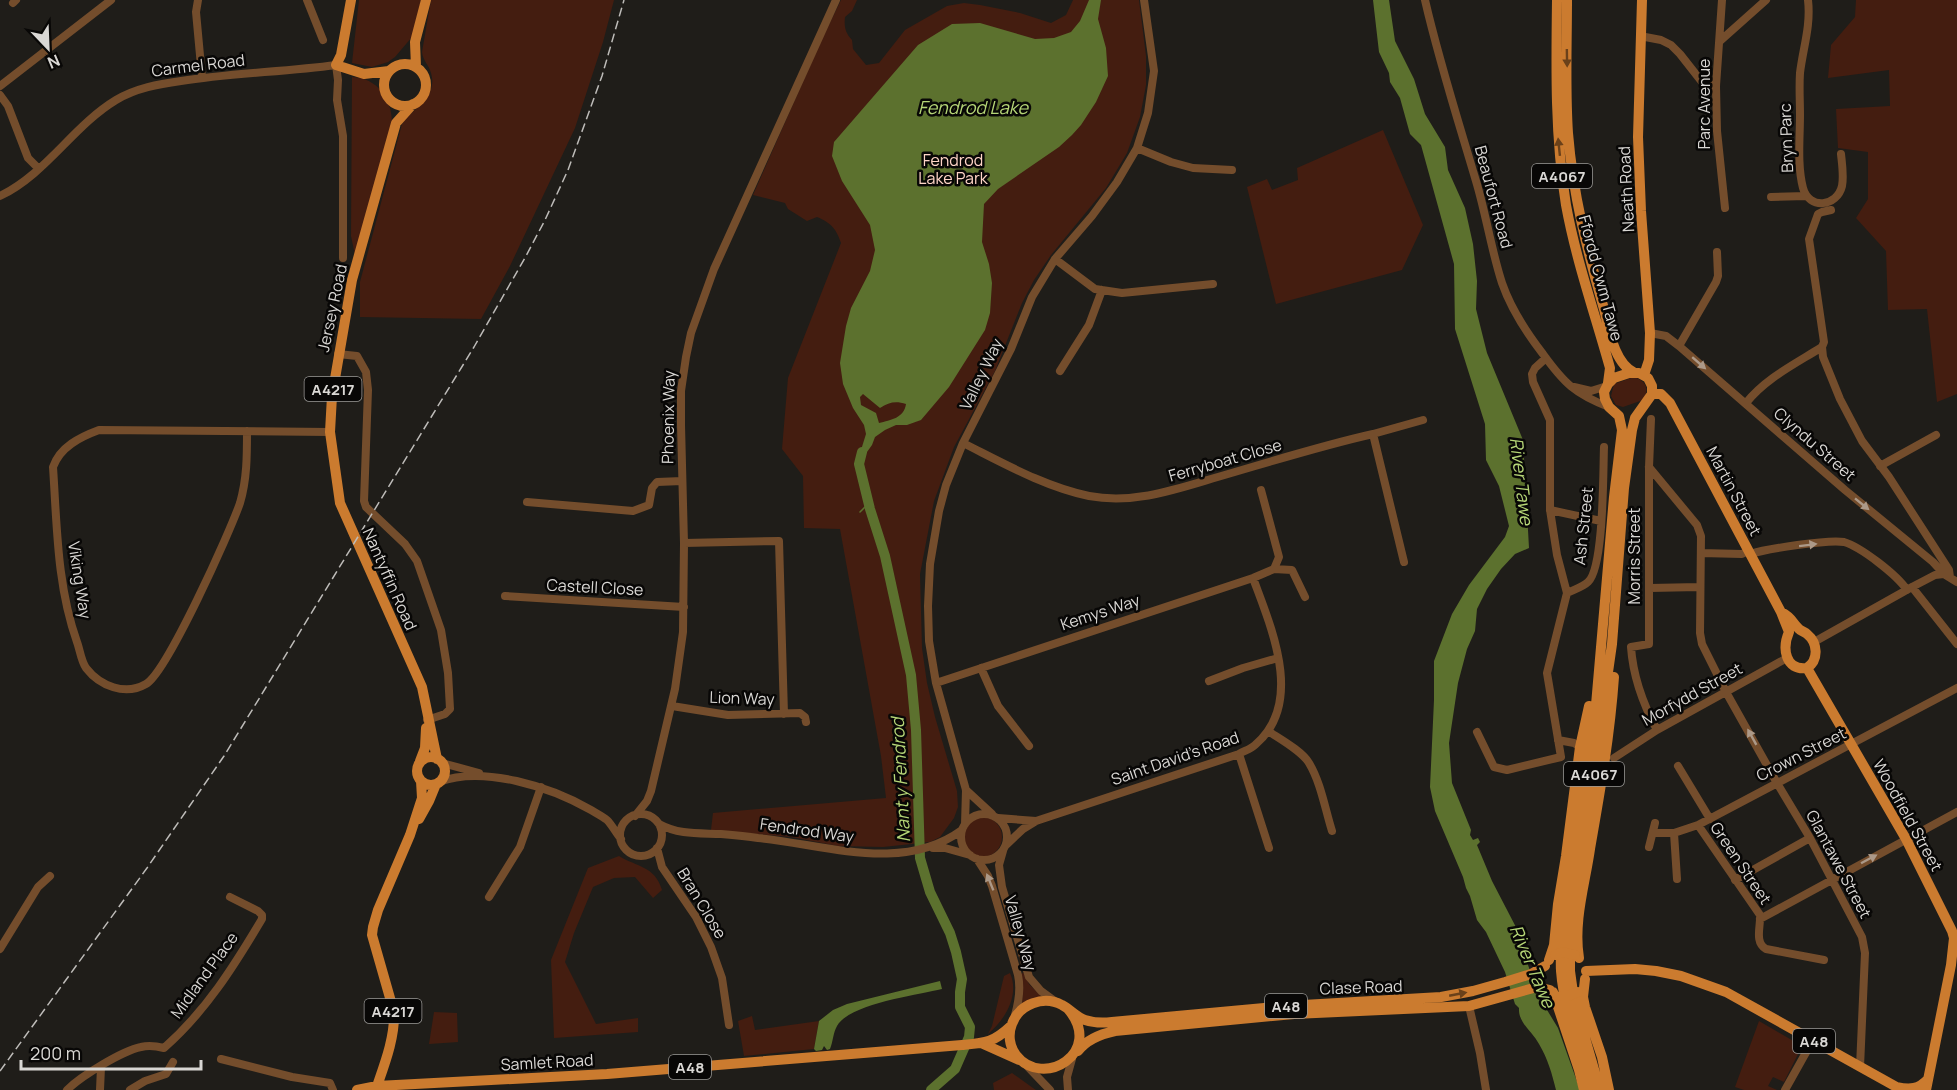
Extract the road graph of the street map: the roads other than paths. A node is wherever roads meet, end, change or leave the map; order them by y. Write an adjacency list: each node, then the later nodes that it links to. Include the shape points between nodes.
1 (111, 0): 25 (street)
2 (198, 0): 24 (street)
3 (307, 0): 16 (street)
4 (351, 0): 20 (main road, Jersey Road)
5 (426, 0): 18 (main road)
6 (836, 0): 69 (street, Phoenix Way, via 714,268 691,333 681,391)
7 (1144, 0): 32 (street, Valley Way, via 1154,71 1149,113)
8 (1425, 0): 50 (street, Beaufort Road, via 1503,284 1522,324)
9 (1557, 0): 54 (main road, Ffordd Cwm Tawe / A4067, one-way to 9, via 1610,368 1566,205 1558,138)
10 (1567, 0): 52 (main road, Ffordd Cwm Tawe / A4067, one-way to 52, via 1568,131 1584,241 1622,363)
11 (1642, 0): 15 (main road, Neath Road)
12 (1722, 0): 17 (street, Parc Avenue)
13 (1766, 0): 17 (street)
14 (1808, 0): 37 (street, Bryn Parc, via 1809,29 1800,75 1800,158)
15 (1640, 36): 26 (street, via 1671,45 1702,82); 46 (main road, Neath Road, via 1638,137)
16 (323, 40)
17 (1720, 41): 26 (street, Parc Avenue)
18 (415, 42): 19 (main road); 21 (main road)
19 (401, 64): 21 (main road); 22 (main road)
20 (336, 65): 23 (main road, Carmel Road); 24 (street, Carmel Road); 42 (street, Jersey Road, via 343,136)
21 (416, 67): 30 (main road, via 426,83 423,96)
22 (389, 71): 23 (main road, Carmel Road); 27 (main road)
23 (364, 74): 27 (main road, Carmel Road)
24 (202, 77): 34 (street, Carmel Road, via 148,86 117,99 89,120)
25 (0, 86)
26 (1716, 86): 39 (street, Parc Avenue)
27 (385, 90): 29 (main road)
28 (0, 95): 34 (street, via 28,158)
29 (392, 101): 30 (main road); 31 (main road, Jersey Road / A4217)
30 (413, 104): 31 (main road, Jersey Road / A4217)
31 (396, 123): 49 (main road, Jersey Road / A4217, via 352,280)
32 (1137, 148): 35 (street, via 1193,168); 43 (street, Valley Way, via 1092,216)
33 (1841, 154): 37 (street, via 1842,186 1837,197 1823,204)
34 (39, 169): 36 (street, Carmel Road)
35 (1232, 170)
36 (0, 196)
37 (1806, 196): 38 (street)
38 (1770, 197)
39 (1725, 208)
40 (1831, 210): 48 (street, via 1818,214 1809,239)
41 (1717, 252): 47 (street, via 1716,282)
42 (343, 258)
43 (1055, 259): 45 (street, via 1095,289); 65 (street, Valley Way, via 1032,297 1011,349)
44 (1213, 284): 45 (street, via 1122,293)
45 (1102, 290): 51 (street, via 1089,325)
46 (1650, 333): 47 (street, Clyndu Street, via 1666,336); 52 (main road, Neath Road, via 1649,360)
47 (1679, 346): 56 (street, Clyndu Street, one-way to 56)
48 (1822, 347): 56 (street, via 1772,378); 67 (street, via 1840,399)
49 (338, 354): 62 (main road, Jersey Road / A4217); 103 (street, via 357,356 366,372 366,507 417,561 441,630 450,709)
50 (1546, 358): 53 (street, Beaufort Road); 73 (street, via 1532,374 1550,420)
51 (1060, 371)
52 (1639, 374): 54 (main road, via 1614,378); 55 (main road, via 1650,382)
53 (1568, 385): 54 (street, via 1591,391); 58 (street, Beaufort Road)
54 (1607, 385): 58 (main road, via 1605,396)
55 (1652, 394): 57 (main road); 76 (main road, Martin Street, via 1661,394 1670,403)
56 (1746, 403): 81 (street, Clyndu Street, one-way to 81)
57 (1642, 407): 58 (main road, via 1621,412); 90 (main road, A4067, via 1632,429)
58 (1611, 408): 90 (main road, A4067, via 1619,416 1622,430)
59 (1651, 419): 68 (street)
60 (1423, 420): 63 (street, Ferryboat Close)
61 (247, 431): 61 (street, Viking Way, via 99,430 74,442 56,458 53,467 59,562 68,616 86,667 106,685 123,691 147,684 165,662 216,562 239,504 247,473); 62 (street, Viking Way)
62 (330, 432): 72 (main road, Jersey Road / A4217)
63 (1373, 434): 65 (street, Ferryboat Close, via 1160,495 1114,499 1051,484); 78 (street)
64 (1936, 435): 67 (street)
65 (963, 443): 98 (street, Valley Way, via 946,485 930,564 928,624)
66 (1604, 447): 74 (street, Ash Street)
67 (1880, 466): 81 (street, via 1949,570)
68 (1649, 467): 77 (street, Glantawe Street, via 1697,525); 83 (street, Morris Street)
69 (682, 481): 71 (street, via 657,482 649,505 633,511); 75 (street, Phoenix Way)
70 (1261, 490): 79 (street, via 1279,557)
71 (527, 502)
72 (340, 503): 103 (main road, Nantyffin Road / A4217, via 413,667)
73 (1550, 510): 74 (street); 85 (street)
74 (1601, 520): 85 (street, Ash Street, via 1596,569 1588,582)
75 (684, 543): 88 (street, Phoenix Way); 102 (street, via 779,541)
76 (1749, 552): 77 (street); 84 (street, one-way to 84, via 1846,543); 89 (main road, Martin Street)
77 (1701, 553): 82 (street, Glantawe Street)
78 (1404, 562)
79 (1274, 569): 80 (street, Kemys Way); 87 (street, via 1292,570)
80 (1253, 578): 93 (street, Saint David's Road); 95 (street, Kemys Way)
81 (1950, 578): 84 (street, via 1935,575)
82 (1699, 587): 83 (street); 100 (street, Glantawe Street, via 1702,644)
83 (1650, 588): 105 (street, Morris Street, via 1649,644 1631,646 1632,664 1644,707)
84 (1909, 589): 91 (street); 92 (street)
85 (1567, 593): 108 (street, via 1547,673)
86 (505, 596): 88 (street, Castell Close)
87 (1305, 597)
88 (684, 607): 101 (street, Phoenix Way)
89 (1794, 631): 91 (main road, via 1806,632); 94 (main road, via 1785,640)
90 (1607, 642): 111 (main road); 158 (main road, via 1614,674 1612,704 1581,904); 194 (main road, A4067, via 1561,954 1569,1014); 195 (main road, A4067, via 1570,939 1574,1000)
91 (1814, 642): 96 (main road, via 1816,658)
92 (1957, 644)
93 (1278, 658): 97 (street); 106 (street, Saint David's Road, via 1282,680 1280,707)
94 (1787, 658): 96 (main road, via 1797,668); 100 (street, Morfydd Street)
95 (981, 668): 98 (street, Kemys Way); 110 (street, via 998,706)
96 (1807, 668): 109 (main road, Woodfield Street)
97 (1209, 681)
98 (936, 683): 122 (street, Valley Way)
99 (1957, 688): 109 (street, Crown Street)
100 (1726, 692): 105 (street, Morfydd Street); 120 (street, Glantawe Street, one-way to 100)
101 (672, 706): 102 (street, Lion Way, via 728,714); 123 (street, Phoenix Way)
102 (784, 714): 104 (street, Lion Way, via 800,713)
103 (429, 720): 114 (main road, Nantyffin Road / A4217); 115 (main road, Nantyffin Road / A4217)
104 (806, 722)
105 (1658, 730): 113 (street, Morfydd Street)
106 (1268, 731): 112 (street, Saint David's Road, via 1255,746); 134 (street, via 1308,762)
107 (1477, 732): 108 (street, via 1494,767 1507,770 1561,757)
108 (1558, 740): 111 (street)
109 (1852, 745): 120 (street, Crown Street); 141 (main road, Woodfield Street)
110 (1029, 746)
111 (1580, 747): 159 (main road)
112 (1239, 754): 130 (street, Saint David's Road); 145 (street)
113 (1614, 758)
114 (420, 761): 115 (main road, via 430,757); 118 (main road, via 417,772)
115 (440, 761): 117 (street); 119 (main road, via 444,771)
116 (1678, 766): 127 (street)
117 (496, 778): 119 (street, via 460,776); 121 (street)
118 (421, 781): 119 (main road); 138 (main road, A4217, via 422,798)
119 (438, 783): 138 (main road, A4217)
120 (1777, 783): 127 (street, Crown Street); 139 (street, Glantawe Street)
121 (541, 787): 128 (street); 155 (street, via 520,847)
122 (966, 790): 125 (street); 133 (street, Valley Way)
123 (651, 791): 126 (street, Phoenix Way); 129 (street, Phoenix Way)
124 (1957, 812): 141 (street)
125 (996, 817): 130 (street, Saint David's Road); 133 (street, via 980,814); 144 (street, via 1007,831)
126 (631, 818): 128 (street); 129 (street, via 644,815); 140 (street, via 621,829)
127 (1710, 819): 132 (street, Crown Street)
128 (608, 820): 140 (street)
129 (656, 821): 135 (street, Fendrod Way); 142 (street, via 662,837)
130 (1036, 821): 144 (street, Saint David's Road)
131 (1655, 823): 136 (street)
132 (1698, 825): 137 (street, Crown Street); 153 (street, Green Street)
133 (964, 827): 143 (street, Fendrod Way, via 950,840); 148 (street, via 963,847)
134 (1332, 831)
135 (681, 833): 142 (street); 143 (street, Fendrod Way, via 762,838 880,853)
136 (1654, 833): 137 (street, Crown Street); 146 (street)
137 (1674, 833): 151 (street)
138 (410, 835): 177 (main road, A4217, via 378,910 372,935 394,1012)
139 (1810, 838): 152 (street, Glantawe Street); 153 (street)
140 (621, 839): 147 (street, via 628,851)
141 (1906, 839): 152 (street, one-way to 141); 161 (main road, Woodfield Street, via 1952,931)
142 (658, 847): 147 (street); 149 (street, Bran Close)
143 (928, 847): 148 (street, Fendrod Way)
144 (1004, 848): 148 (street, via 994,858); 164 (street, Valley Way, via 999,865 1002,887 1029,977)
145 (1269, 848)
146 (1649, 848)
147 (641, 856): 149 (street, Bran Close)
148 (974, 857): 167 (street, Valley Way, one-way to 148, via 1020,985 992,886)
149 (662, 867): 168 (street, Bran Close, via 711,947 722,978)
150 (50, 876): 157 (street, via 38,887)
151 (1677, 879)
152 (1832, 879): 156 (street); 176 (street, Glantawe Street, via 1864,945)
153 (1735, 880): 156 (street, Green Street)
154 (230, 897): 175 (street, Midland Place, via 258,911 262,919 200,1011 164,1048 153,1045 130,1050)
155 (489, 897)
156 (1760, 919): 160 (street, via 1761,946)
157 (0, 949)
158 (1577, 956): 159 (main road, bridge, via 1563,952); 162 (main road)
159 (1550, 960): 163 (main road, via 1545,982); 166 (main road, Clase Road / A48, one-way to 159, via 1085,1020 1100,1023 1430,998 1473,991 1531,974)
160 (1824, 960)
161 (1954, 966): 179 (main road, Woodfield Street)
162 (1585, 975): 163 (main road, bridge, via 1578,992 1568,996); 169 (main road, A48, via 1635,969 1681,976 1733,995); 196 (main road, via 1585,1007)
163 (1555, 993): 165 (main road, Clase Road / A48, via 1537,987); 193 (main road)
164 (1057, 1003): 166 (main road); 167 (main road, via 1047,1000 1028,1005)
165 (1469, 1006): 171 (main road, Clase Road / A48, via 1294,1014 1138,1029 1103,1034 1082,1045); 192 (street)
166 (1068, 1009): 171 (main road, via 1079,1026)
167 (1012, 1023): 170 (main road, via 997,1039); 174 (main road, via 1011,1044)
168 (729, 1025)
169 (1813, 1040): 176 (main road, A48); 197 (street)
170 (978, 1043): 174 (main road); 183 (main road, Samlet Road / A48)
171 (1075, 1055): 174 (main road, via 1051,1071 1039,1071); 191 (street, via 1067,1077)
172 (221, 1059): 188 (street, via 330,1083)
173 (173, 1062): 178 (street)
174 (1024, 1064): 190 (street)
175 (101, 1066): 185 (street, Midland Place); 186 (street)
176 (1860, 1066): 184 (main road, A48)
177 (383, 1068): 181 (main road, via 397,1083); 182 (main road, A4217)
178 (164, 1075): 180 (street); 187 (street)
179 (1927, 1084): 184 (main road)
180 (168, 1085)
181 (410, 1085): 182 (main road, Samlet Road / A48); 183 (main road, Samlet Road / A48)
182 (377, 1086): 189 (main road, A48)
183 (422, 1087)
184 (1899, 1089)
185 (67, 1090)
186 (100, 1090)
187 (130, 1090)
188 (333, 1090)
189 (357, 1090)
190 (1050, 1090)
191 (1068, 1090)
192 (1486, 1090)
193 (1584, 1090)
194 (1592, 1090)
195 (1600, 1090)
196 (1609, 1090)
197 (1785, 1090)

